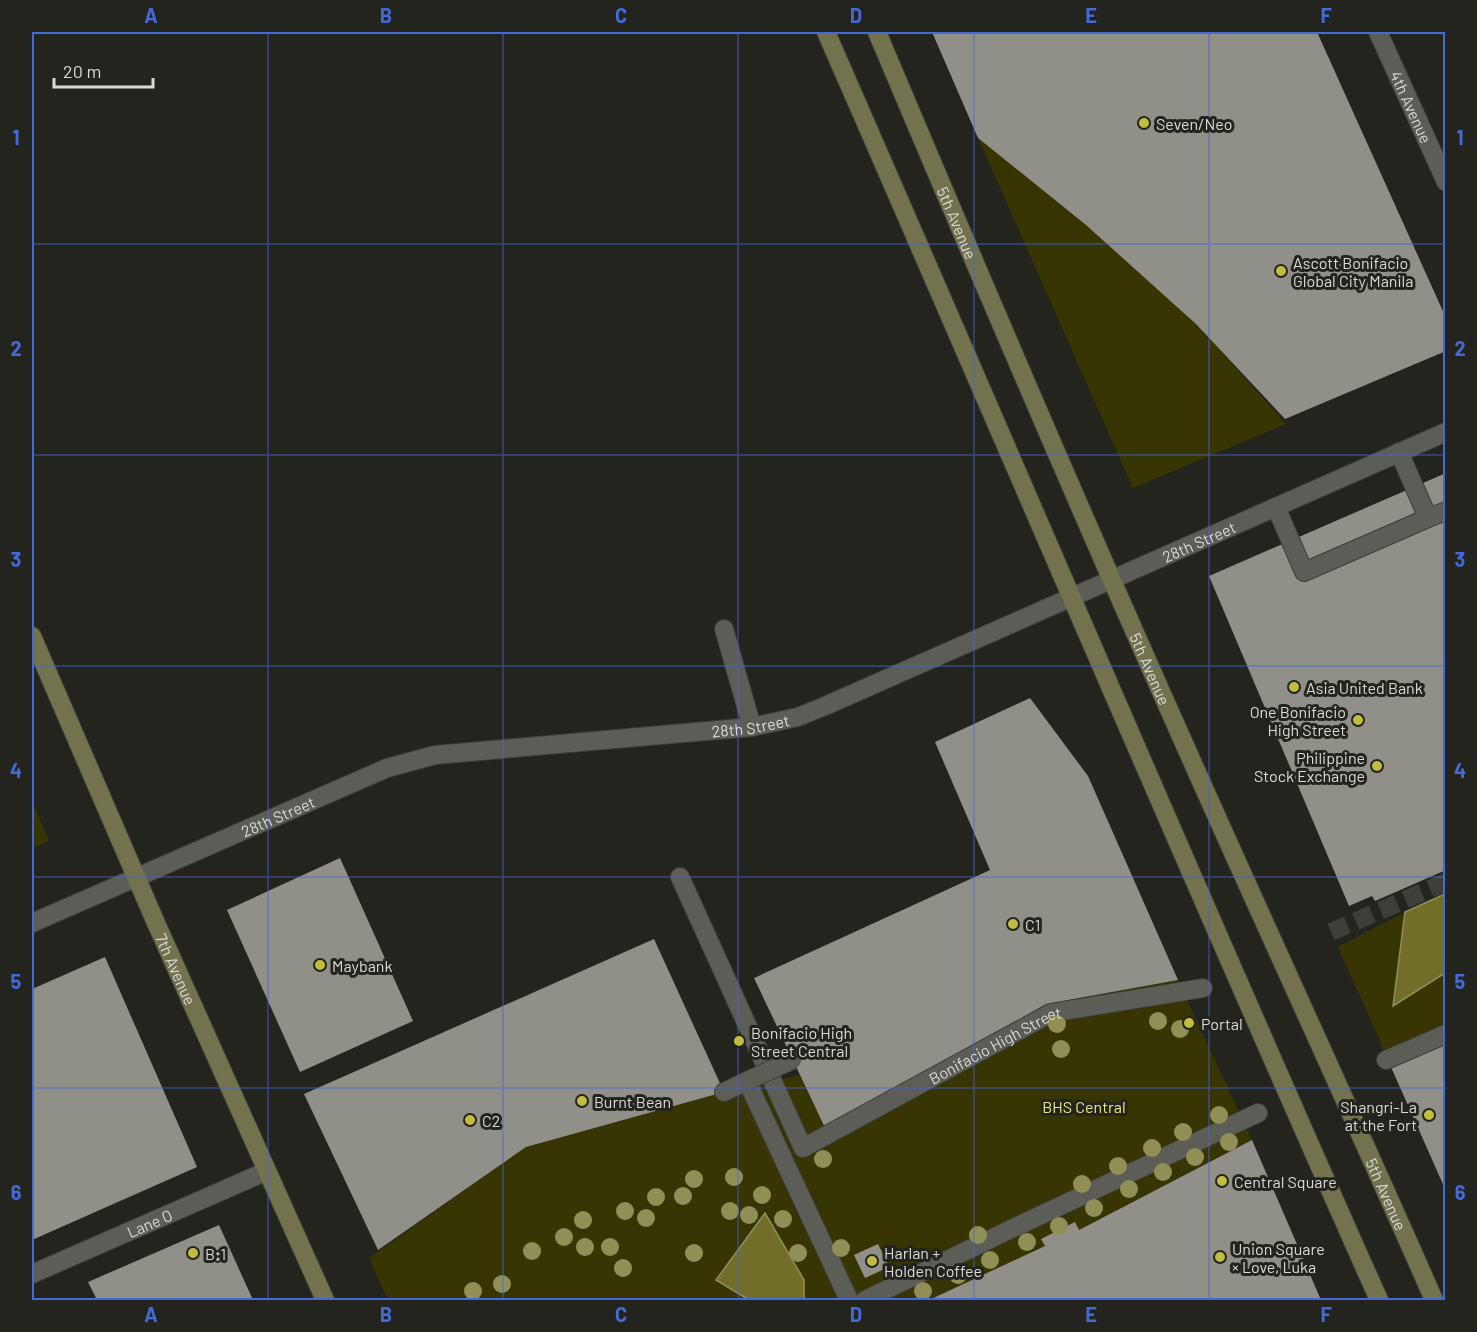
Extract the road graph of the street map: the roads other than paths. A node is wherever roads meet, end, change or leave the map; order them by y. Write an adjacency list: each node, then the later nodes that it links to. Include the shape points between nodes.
1 (826, 32): 11 (main road)
2 (877, 32): 10 (main road, 5th Avenue)
3 (1378, 32): 4 (street, 4th Avenue)
4 (1446, 182)
5 (1446, 432): 6 (street, 28th Street)
6 (1399, 452): 7 (street, 28th Street); 9 (street)
7 (1276, 507): 9 (street, via 1304,572); 10 (street, 28th Street)
8 (1446, 511): 9 (street)
9 (1428, 518)
10 (1113, 580): 11 (street, 28th Street); 31 (main road, 5th Avenue)
11 (1072, 598): 14 (street, 28th Street, via 798,717); 30 (main road)
12 (724, 629): 14 (street)
13 (32, 636): 15 (main road, 7th Avenue)
14 (752, 727): 15 (street, 28th Street, via 435,755 387,768)
15 (136, 877): 17 (street, 28th Street); 25 (main road, 7th Avenue)
16 (680, 877): 18 (street, Bonifacio High Street, via 803,1148 1051,1013)
17 (32, 923)
18 (1203, 988)
19 (1446, 1034): 21 (street)
20 (792, 1060): 22 (street, bridge)
21 (1386, 1060)
22 (747, 1081): 23 (street); 28 (street)
23 (724, 1092)
24 (1258, 1113): 29 (street)
25 (267, 1171): 26 (street, Lane O); 27 (main road, 7th Avenue)
26 (32, 1274)
27 (325, 1300)
28 (849, 1300)
29 (865, 1300)
30 (1378, 1300)
31 (1434, 1300)

